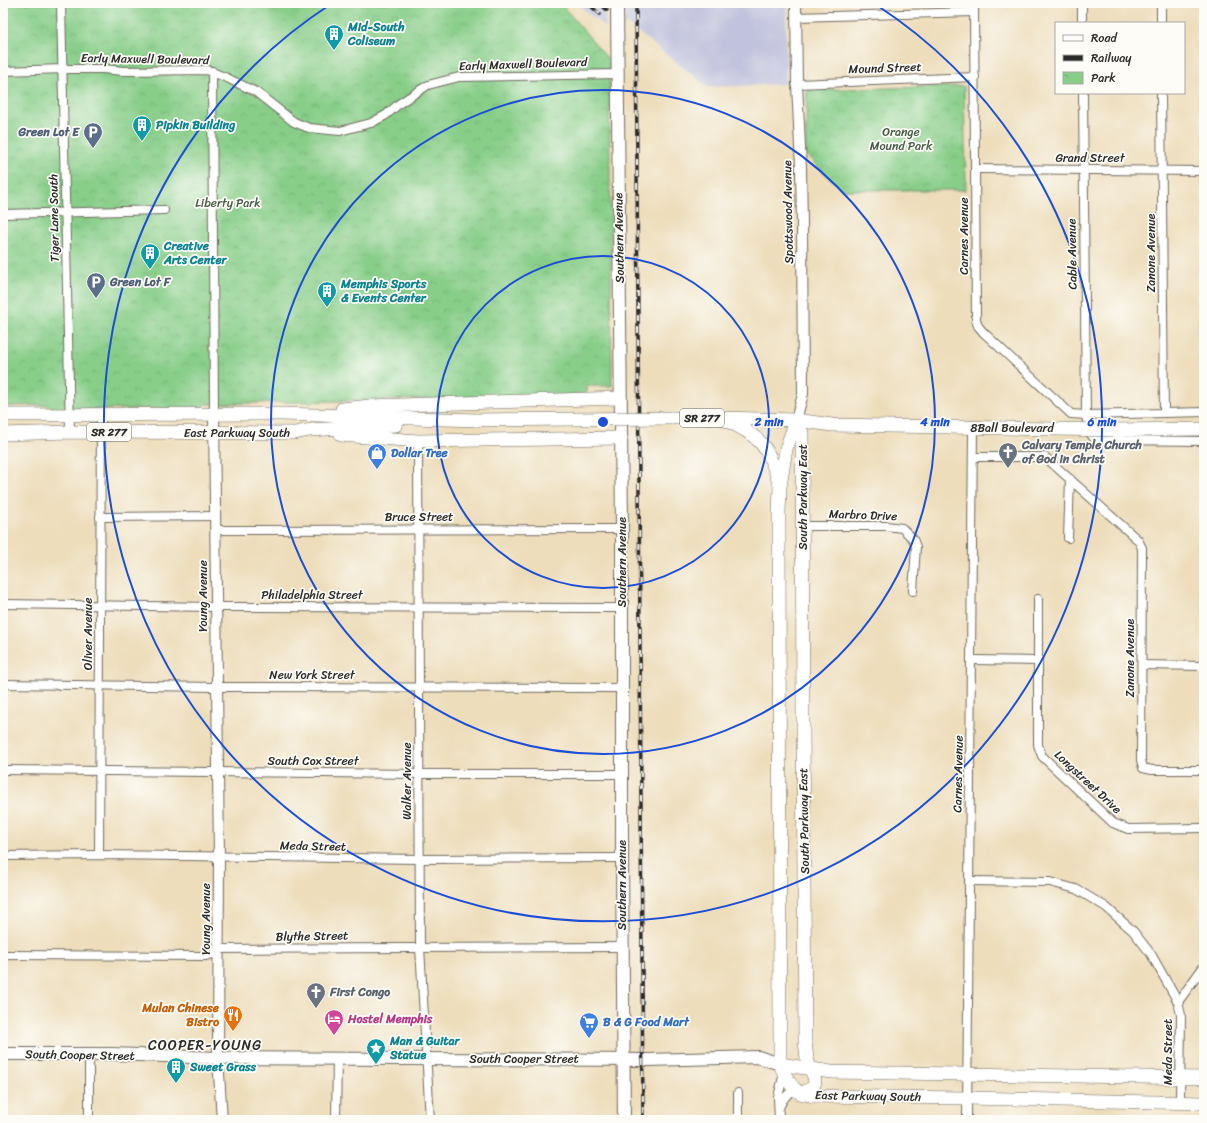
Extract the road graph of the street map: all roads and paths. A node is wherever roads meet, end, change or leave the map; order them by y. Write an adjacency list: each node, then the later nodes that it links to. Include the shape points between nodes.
1 (61, 3): 11 (street, Tiger Lane South)
2 (617, 3): 14 (main road, Southern Avenue)
3 (796, 3): 8 (street, Spottswood Avenue)
4 (974, 3): 7 (street, Carnes Avenue)
5 (1082, 3): 9 (street)
6 (1161, 3): 10 (street)
7 (974, 12): 8 (street); 15 (street, Carnes Avenue)
8 (796, 17): 16 (street, Spottswood Avenue)
9 (1082, 22)
10 (1161, 22)
11 (64, 69): 12 (street, Early Maxwell Boulevard); 13 (street, Early Maxwell Boulevard); 24 (street, Tiger Lane South)
12 (3, 71)
13 (212, 71): 14 (street, Early Maxwell Boulevard, via 256,92 294,122 309,128 340,131 371,123 428,85 459,77); 34 (street, Young Avenue)
14 (617, 74): 26 (main road, Southern Avenue)
15 (975, 77): 16 (street, Mound Street); 19 (street, Carnes Avenue)
16 (797, 84): 37 (street, Spottswood Avenue, bridge, via 801,168 803,394)
17 (1083, 94): 20 (street, Cable Avenue)
18 (1161, 94): 21 (street, Zanone Avenue)
19 (976, 169): 20 (street, Grand Street); 31 (street, Carnes Avenue, via 978,326 1071,414)
20 (1083, 170): 21 (street, Grand Street); 31 (street, Cable Avenue)
21 (1162, 170): 22 (street, Grand Street); 27 (street, Zanone Avenue)
22 (1204, 171)
23 (164, 210): 24 (street)
24 (66, 212): 25 (street); 33 (street, Tiger Lane South)
25 (3, 214)
26 (620, 398): 30 (main road, via 370,406); 45 (main road, Southern Avenue)
27 (1164, 412): 28 (street, Carnes Avenue); 31 (street, Carnes Avenue)
28 (1204, 412)
29 (101, 414): 33 (main road, East Parkway South / SR 277); 34 (main road, East Parkway South / SR 277); 41 (street, Oliver Avenue)
30 (282, 414): 34 (main road, East Parkway South / SR 277); 36 (main road, East Parkway South / SR 277)
31 (1086, 414): 47 (street, Cable Avenue, via 1089,433 1102,441)
32 (3, 415): 33 (main road, East Parkway South / SR 277)
33 (70, 415): 40 (street, Tiger Lane South)
34 (214, 415): 42 (street, Young Avenue)
35 (719, 418): 36 (main road, East Parkway South / SR 277, bridge); 37 (main road, East Parkway South / SR 277); 50 (main road, via 750,432 760,441 772,461)
36 (474, 420): 43 (main road, East Parkway South / SR 277, via 328,428)
37 (796, 420): 38 (main road, 8Ball Boulevard / SR 277, via 832,424); 50 (main road, South Parkway East, via 786,449); 53 (main road, South Parkway East, via 802,433)
38 (973, 428): 39 (main road, 8Ball Boulevard / SR 277, bridge); 48 (street, Carnes Avenue)
39 (1204, 429)
40 (70, 432): 41 (main road, East Parkway South / SR 277); 44 (main road, East Parkway South / SR 277)
41 (100, 432): 42 (main road, East Parkway South / SR 277); 52 (street, Oliver Avenue)
42 (215, 433): 43 (main road, East Parkway South / SR 277); 51 (street, Young Avenue)
43 (296, 433): 46 (main road)
44 (3, 434)
45 (621, 438): 46 (main road); 55 (main road, Southern Avenue)
46 (418, 441): 54 (street, Walker Avenue)
47 (1204, 441)
48 (973, 457): 49 (street, via 1046,457); 65 (street, Carnes Avenue)
49 (1070, 479): 57 (street); 67 (street, Zanone Avenue, via 1138,540 1142,548)
50 (780, 487): 69 (main road, South Parkway East)
51 (216, 516): 52 (street); 56 (street, Young Avenue)
52 (100, 517): 61 (street, Oliver Avenue)
53 (803, 526): 58 (street, Marbro Drive, via 902,528 913,539 916,547); 70 (main road, South Parkway East)
54 (419, 529): 55 (street, Bruce Street); 56 (street, Bruce Street); 63 (street, Walker Avenue)
55 (622, 529): 64 (main road, Southern Avenue)
56 (216, 530): 62 (street, Young Avenue)
57 (1068, 538)
58 (913, 591)
59 (1038, 598): 66 (street, Longstreet Drive)
60 (3, 604): 61 (street, Philadelphia Street)
61 (100, 604): 62 (street, Philadelphia Street); 72 (street, Oliver Avenue)
62 (216, 607): 63 (street, Philadelphia Street); 73 (street, Young Avenue)
63 (418, 607): 64 (street, Philadelphia Street); 74 (street, Walker Avenue)
64 (622, 608): 75 (main road, Southern Avenue)
65 (972, 660): 66 (street); 88 (street, Carnes Avenue)
66 (1038, 661): 82 (street, Longstreet Drive, via 1038,745 1042,756 1113,823 1128,829)
67 (1142, 665): 68 (street); 77 (street, Zanone Avenue, via 1143,768)
68 (1204, 666)
69 (780, 680): 70 (main road); 101 (main road, South Parkway East)
70 (803, 680): 102 (main road, South Parkway East, via 806,1042 807,1059)
71 (3, 684): 72 (street, New York Street)
72 (99, 685): 73 (street, New York Street); 78 (street, Oliver Avenue)
73 (216, 687): 74 (street, New York Street); 79 (street, Young Avenue)
74 (420, 687): 75 (street, New York Street); 80 (street, Walker Avenue)
75 (622, 688): 81 (main road, Southern Avenue)
76 (3, 770): 78 (street, South Cox Street)
77 (1204, 770)
78 (100, 771): 79 (street, South Cox Street); 83 (street, Oliver Avenue)
79 (218, 773): 80 (street, South Cox Street); 85 (street, Young Avenue)
80 (419, 774): 81 (street, South Cox Street); 87 (street, Walker Avenue)
81 (622, 774): 86 (main road, Southern Avenue)
82 (1204, 828)
83 (99, 855): 84 (street, Meda Street); 85 (street, Meda Street)
84 (3, 856)
85 (219, 857): 87 (street, Meda Street); 91 (street, Young Avenue)
86 (622, 858): 87 (street, Meda Street); 90 (main road, Southern Avenue)
87 (420, 859): 89 (street, Walker Avenue)
88 (969, 881): 94 (street, Meda Street, via 1050,882 1076,889 1106,907 1133,931 1151,954); 103 (street, Carnes Avenue)
89 (420, 947): 90 (street, Blythe Street); 91 (street, Blythe Street); 99 (street, Walker Avenue)
90 (622, 947): 100 (main road, Southern Avenue)
91 (218, 949): 92 (street, Blythe Street, via 206,956); 97 (street, Young Avenue)
92 (3, 955)
93 (1204, 966): 94 (street)
94 (1178, 1002): 104 (street, Meda Street, via 1181,1014)
95 (3, 1054): 96 (main road, South Cooper Street)
96 (89, 1054): 97 (main road, South Cooper Street); 112 (street)
97 (218, 1058): 98 (main road, South Cooper Street); 113 (street, Young Avenue)
98 (337, 1058): 99 (main road, South Cooper Street); 114 (street)
99 (427, 1059): 100 (main road, South Cooper Street); 115 (street, Walker Avenue)
100 (624, 1059): 101 (main road, South Cooper Street, via 758,1057); 116 (main road, Southern Avenue)
101 (782, 1068): 102 (main road, East Parkway South); 106 (main road); 111 (street)
102 (812, 1070): 103 (main road, East Parkway South); 106 (main road, South Parkway East, via 814,1086 809,1090)
103 (968, 1074): 104 (main road, East Parkway South); 108 (street, Carnes Avenue)
104 (1180, 1077): 105 (main road, East Parkway South); 109 (street, Meda Street)
105 (1204, 1078)
106 (798, 1091): 108 (main road, East Parkway South, via 812,1096); 111 (street, via 787,1094)
107 (738, 1093): 117 (street)
108 (967, 1098): 109 (main road, East Parkway South); 119 (street, Carnes Avenue)
109 (1180, 1102): 110 (main road, East Parkway South)
110 (1204, 1103)
111 (779, 1108): 118 (street)
112 (89, 1120)
113 (222, 1120)
114 (336, 1120)
115 (430, 1120)
116 (624, 1120)
117 (738, 1120)
118 (779, 1120)
119 (967, 1120)

